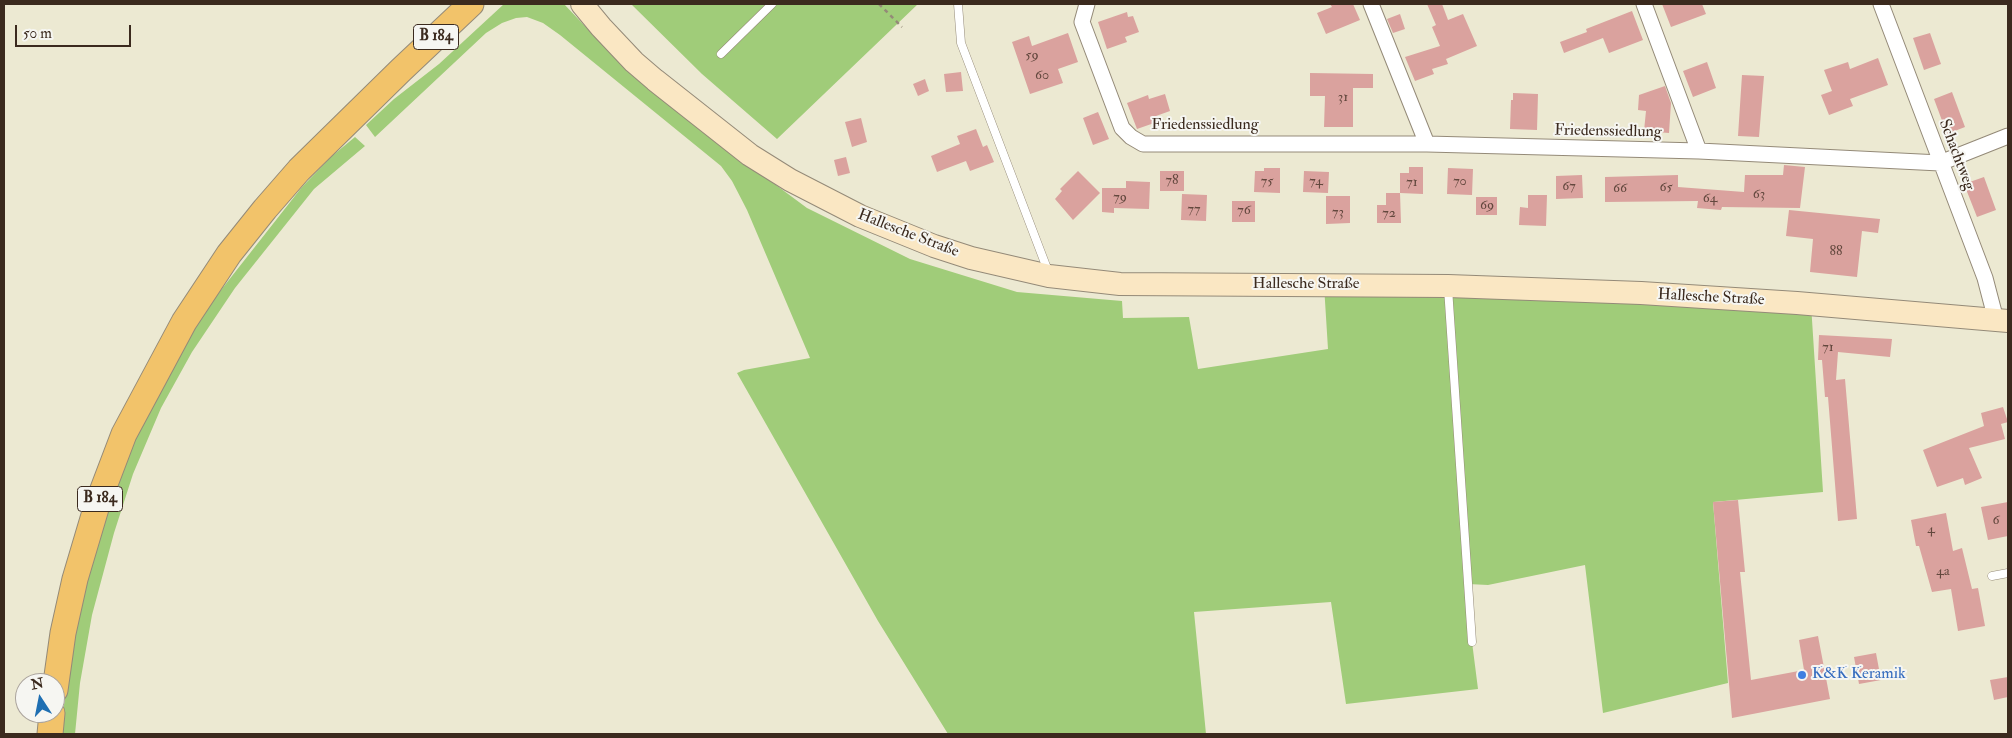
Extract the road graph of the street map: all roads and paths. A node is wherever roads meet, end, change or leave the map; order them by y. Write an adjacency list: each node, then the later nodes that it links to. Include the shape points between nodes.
1 (471, 4): 22 (main road, B 184, via 299,170 229,254 184,322 124,434 97,505 73,588)
2 (582, 4): 16 (street, Hallesche Straße, via 634,62 655,80 750,154 790,180 860,216 934,246)
3 (772, 4): 11 (lane)
4 (879, 4): 10 (path)
5 (958, 4): 16 (lane, via 961,43)
6 (1087, 4): 13 (street, Friedenssiedlung, via 1082,22 1122,128 1143,144)
7 (1371, 4): 13 (street)
8 (1644, 4): 14 (street)
9 (1881, 4): 15 (street, Schachtweg)
10 (902, 27)
11 (721, 54)
12 (2008, 136): 15 (street)
13 (1427, 144): 14 (street, Friedenssiedlung)
14 (1699, 151): 15 (street, Friedenssiedlung)
15 (1940, 163): 18 (street, Schachtweg)
16 (1049, 276): 17 (street, Hallesche Straße, via 1120,284)
17 (1448, 286): 18 (street, Hallesche Straße, via 1787,302); 21 (lane)
18 (2002, 321)
19 (2008, 573): 20 (lane)
20 (1992, 576)
21 (1472, 642)
22 (57, 673)

